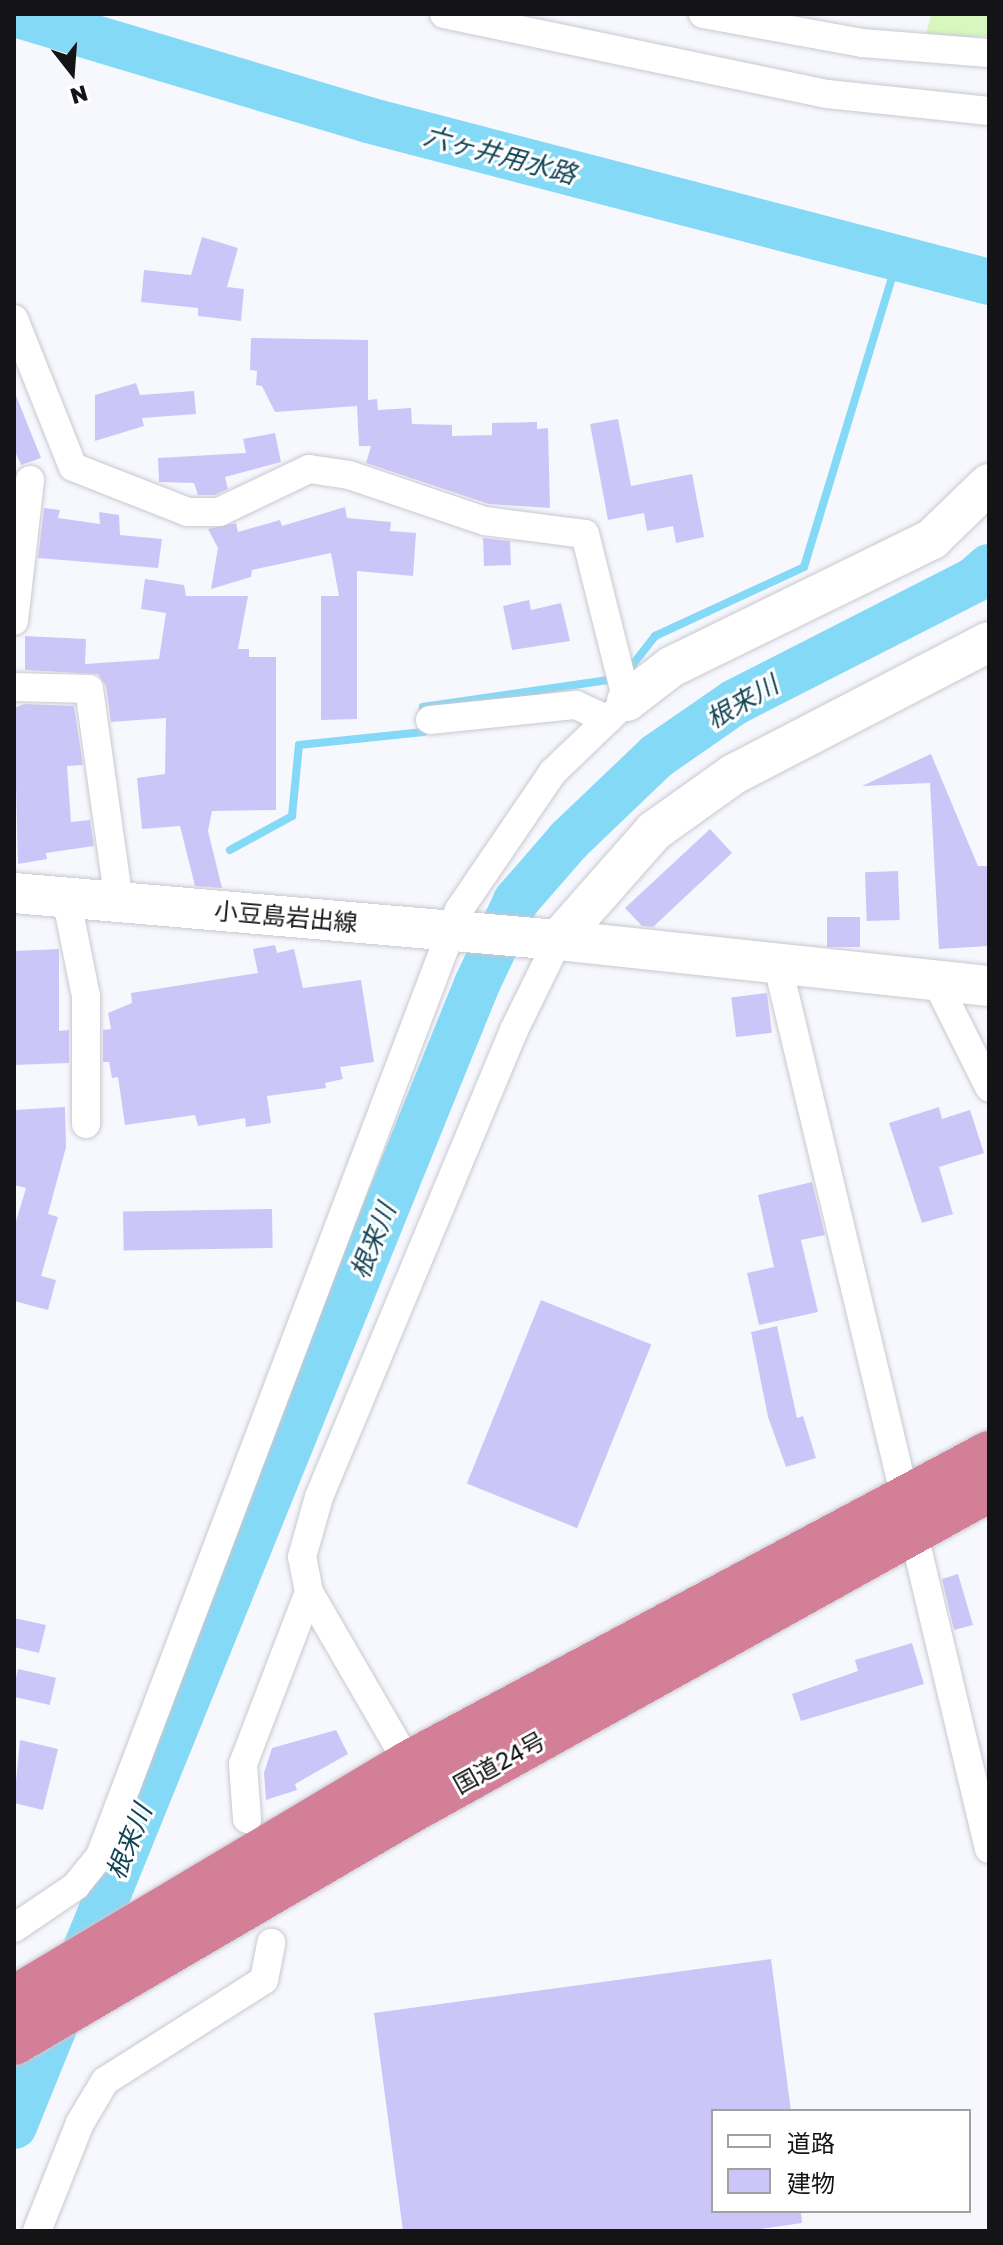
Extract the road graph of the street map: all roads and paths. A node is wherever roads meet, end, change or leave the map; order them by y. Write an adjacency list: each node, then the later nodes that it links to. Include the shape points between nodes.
1 (444, 14): 4 (street, via 827,94)
2 (703, 14): 3 (street, via 862,43)
3 (989, 53)
4 (989, 111)
5 (14, 319): 11 (street, via 73,467 188,512 219,512 309,469 349,475 485,521 585,534)
6 (30, 480): 8 (street)
7 (989, 484): 11 (main road, via 932,539 671,667)
8 (14, 621)
9 (989, 642): 17 (main road, via 734,774 654,831)
10 (14, 687): 15 (street, via 89,689)
11 (617, 710): 12 (street, via 576,705); 16 (street, via 553,772 459,910)
12 (430, 720)
13 (15, 890): 14 (main road, 小豆島岩出線)
14 (66, 897): 15 (main road, 小豆島岩出線); 22 (street, via 86,996)
15 (119, 902): 16 (main road, 小豆島岩出線)
16 (460, 931): 17 (main road, 小豆島岩出線); 30 (street, via 100,1856 76,1886)
17 (545, 939): 18 (main road, 小豆島岩出線); 26 (street, via 514,1030 319,1497 302,1557)
18 (778, 966): 19 (main road, 小豆島岩出線); 25 (street, via 871,1343)
19 (936, 981): 20 (main road, 小豆島岩出線); 21 (street)
20 (989, 986)
21 (989, 1087)
22 (86, 1124)
23 (989, 1453): 25 (highway, 国道24号)
24 (989, 1490): 25 (highway, 国道24号)
25 (905, 1514): 27 (highway, 国道24号); 29 (street); 32 (highway, 国道24号, via 129,1976)
26 (309, 1592): 27 (street); 28 (street, via 243,1764)
27 (408, 1763): 32 (highway, 国道24号, via 153,1919)
28 (247, 1819)
29 (989, 1849)
30 (14, 1928)
31 (271, 1943): 33 (street, via 264,1980 105,2081 80,2123)
32 (27, 2013)
33 (37, 2231)

